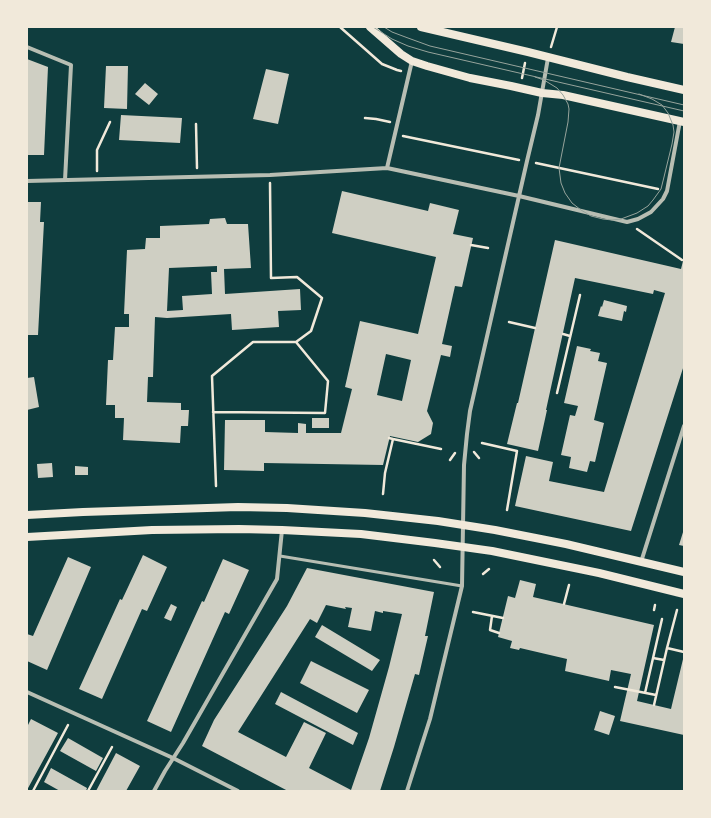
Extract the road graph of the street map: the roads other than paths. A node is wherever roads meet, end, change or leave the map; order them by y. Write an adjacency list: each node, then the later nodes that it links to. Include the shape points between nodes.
1 (370, 27): 5 (main road)
2 (421, 27): 4 (main road)
3 (27, 47): 10 (street, via 70,65)
4 (548, 57): 6 (main road); 7 (street)
5 (412, 61): 7 (main road, via 470,78); 9 (street)
6 (684, 90)
7 (542, 93): 8 (main road, via 563,95); 12 (street)
8 (682, 122): 12 (street, via 667,190 651,212 638,219 627,222)
9 (387, 168): 10 (street, via 270,175); 12 (street)
10 (65, 180): 11 (street)
11 (27, 181)
12 (519, 196): 15 (street, via 470,412 464,465)
13 (684, 426): 20 (street)
14 (27, 515): 15 (main road, via 280,508 365,512)
15 (463, 524): 18 (street); 20 (main road)
16 (282, 530): 17 (main road, via 152,530); 18 (main road, via 361,534); 19 (street)
17 (27, 537)
18 (463, 547): 22 (street); 23 (main road, via 599,573)
19 (280, 556): 22 (lane); 25 (street, via 277,579)
20 (641, 562): 21 (main road)
21 (684, 572)
22 (462, 586): 28 (street, via 430,719)
23 (684, 594)
24 (27, 692): 25 (street)
25 (174, 758): 26 (street); 27 (street)
26 (154, 791)
27 (238, 791)
28 (406, 791)

